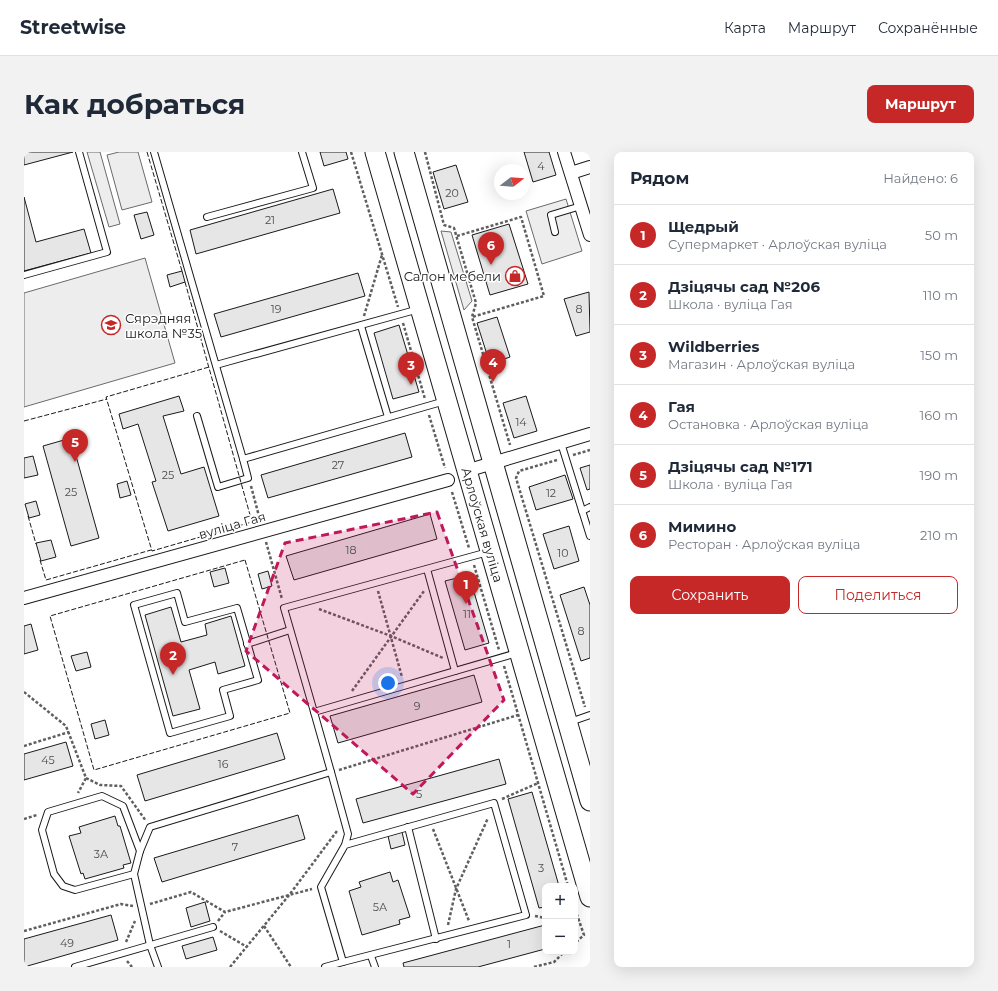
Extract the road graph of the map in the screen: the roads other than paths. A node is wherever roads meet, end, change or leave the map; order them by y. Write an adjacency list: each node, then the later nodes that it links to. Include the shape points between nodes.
1 (79, 152): 13 (lane, via 106,252)
2 (154, 152): 16 (lane)
3 (302, 152): 10 (lane, via 313,188)
4 (375, 152): 14 (main road, Арлоўская вуліца)
5 (404, 152): 23 (main road, Арлоўская вуліца)
6 (564, 152): 8 (street)
7 (590, 167): 8 (street)
8 (571, 173): 9 (street)
9 (581, 206): 11 (lane, via 551,215); 12 (street)
10 (207, 217)
11 (555, 232)
12 (590, 235)
13 (24, 275)
14 (420, 309): 15 (lane); 17 (main road, Арлоўская вуліца)
15 (361, 326): 16 (lane); 19 (lane)
16 (216, 365): 22 (lane)
17 (446, 401): 19 (lane); 24 (main road, Арлоўская вуліца)
18 (197, 416): 22 (lane, via 218,487 248,478)
19 (388, 418): 22 (lane)
20 (590, 434): 21 (street)
21 (561, 443): 23 (street); 27 (lane)
22 (243, 459)
23 (492, 463): 24 (street); 38 (main road, Арлоўская вуліца)
24 (466, 471): 29 (main road, Арлоўская вуліца)
25 (448, 480): 31 (street, вуліца Гая)
26 (590, 507): 27 (lane)
27 (582, 511): 28 (lane)
28 (590, 536)
29 (489, 552): 30 (lane); 34 (main road, Арлоўская вуліца)
30 (427, 569): 32 (lane, via 284,608); 35 (lane)
31 (24, 598)
32 (290, 630): 33 (lane); 36 (lane)
33 (247, 644): 33 (lane, via 258,680 223,690 230,716 170,733 134,605 177,593 185,622 237,608)
34 (510, 655): 35 (lane); 45 (main road, Арлоўская вуліца)
35 (455, 671): 36 (lane)
36 (314, 712): 39 (lane)
37 (589, 716): 38 (lane)
38 (567, 723): 40 (main road, Арлоўская вуліца)
39 (330, 772): 42 (lane, via 348,834); 43 (lane, via 150,827)
40 (590, 802)
41 (408, 828): 42 (lane); 47 (lane); 47 (lane, via 494,803 526,915)
42 (345, 845): 50 (lane, via 321,887)
43 (140, 851): 44 (lane); 44 (lane, via 124,806 102,796 48,812 42,830 54,874 63,886 75,890)
44 (134, 874): 48 (lane)
45 (590, 897)
46 (213, 927): 48 (lane)
47 (436, 939): 49 (lane)
48 (150, 945): 51 (lane); 52 (lane)
49 (372, 956): 50 (lane); 54 (lane)
50 (343, 962): 53 (lane)
51 (75, 967)
52 (158, 967)
53 (325, 967)
54 (375, 967)

